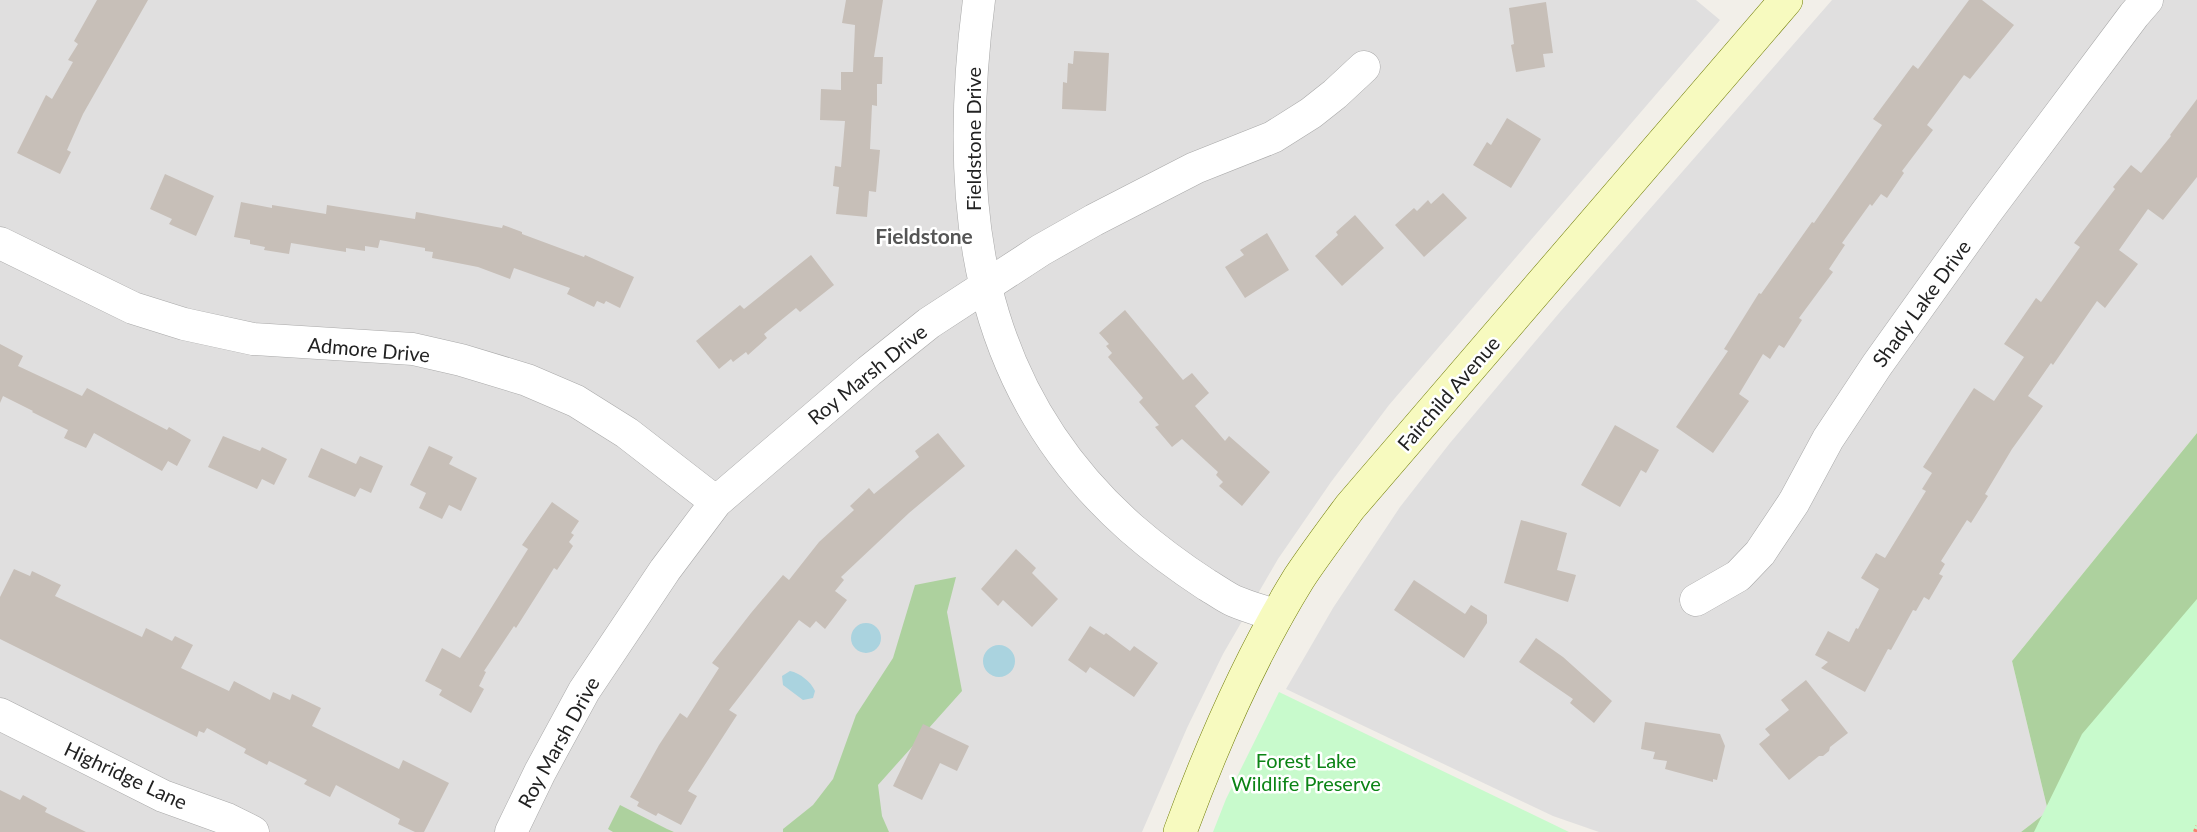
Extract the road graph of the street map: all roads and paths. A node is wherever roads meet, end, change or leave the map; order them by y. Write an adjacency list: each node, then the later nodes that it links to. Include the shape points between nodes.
1 (979, 0): 6 (street, Fieldstone Drive, via 969,92 969,167 975,236)
2 (1786, 0): 9 (main road, Fairchild Avenue, via 1350,507)
3 (2147, 0): 8 (street, Shady Lake Drive, via 1999,195 1877,365 1760,553 1738,576)
4 (1364, 67): 6 (street, Roy Marsh Drive, via 1311,113 1273,137 1195,168 1104,215)
5 (0, 243): 7 (street, Admore Drive, via 133,308 184,324 253,339 413,349 527,380 576,401 627,433)
6 (987, 285): 7 (street, Roy Marsh Drive, via 929,323 868,371); 9 (street, Fieldstone Drive, via 999,334 1029,402 1076,472 1109,508 1185,571 1233,601)
7 (716, 502): 13 (street, Roy Marsh Drive, via 584,691)
8 (1696, 600)
9 (1277, 616): 14 (main road, Fairchild Avenue, via 1247,674)
10 (0, 714): 12 (street, Highridge Lane, via 163,796)
11 (2197, 826): 15 (path)
12 (253, 832)
13 (510, 832)
14 (1180, 832)
15 (2195, 832)

